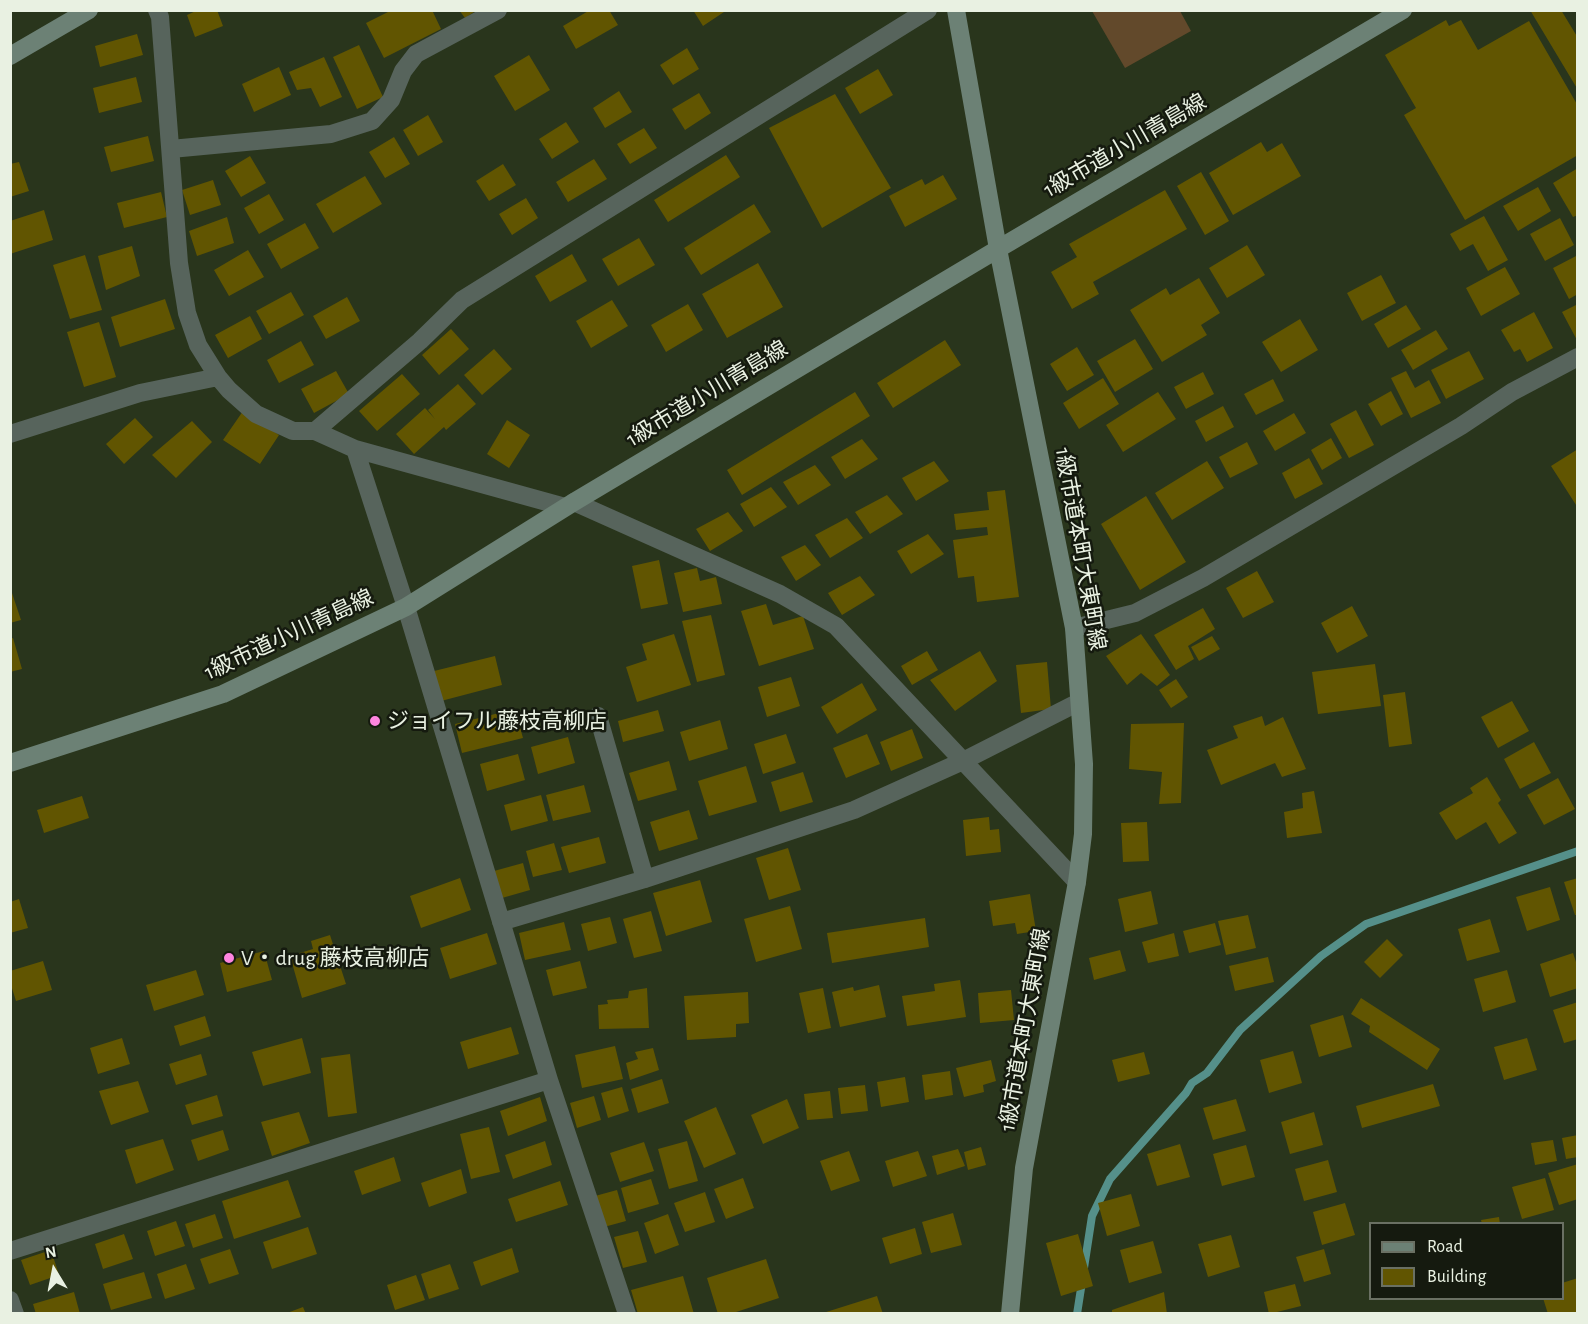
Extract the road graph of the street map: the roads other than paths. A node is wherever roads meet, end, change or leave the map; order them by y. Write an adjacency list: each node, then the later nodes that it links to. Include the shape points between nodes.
1 (89, 10): 7 (street)
2 (157, 10): 8 (street)
3 (498, 10): 8 (street, via 416,54 403,71 391,100 372,121 331,134)
4 (928, 10): 12 (street, via 462,300)
5 (956, 10): 9 (street, 1級市道本町大東町線)
6 (1403, 10): 9 (street, 1級市道小川青島線)
7 (10, 56)
8 (171, 148): 11 (street, via 186,313 198,345)
9 (998, 249): 15 (street, 1級市道小川青島線); 17 (street, 1級市道本町大東町線)
10 (1578, 357): 17 (street, via 1512,392 1203,578 1135,613)
11 (218, 377): 12 (street, via 256,414 293,431); 13 (street, via 140,393)
12 (315, 431): 14 (street)
13 (10, 434)
14 (356, 449): 15 (street); 16 (street)
15 (570, 504): 16 (street, 1級市道小川青島線); 20 (street, via 780,594 836,626)
16 (406, 607): 21 (street, 1級市道小川青島線, via 223,694); 24 (street)
17 (1074, 628): 18 (street, 1級市道本町大東町線)
18 (1079, 702): 20 (street); 23 (street, 1級市道本町大東町線, via 1084,775)
19 (598, 716): 22 (street)
20 (963, 761): 22 (street, via 854,810); 23 (street)
21 (10, 763)
22 (645, 879): 24 (street)
23 (1077, 882): 30 (street, 1級市道本町大東町線, via 1024,1168)
24 (501, 921): 25 (street)
25 (549, 1080): 26 (street); 29 (street)
26 (10, 1251)
27 (10, 1300): 28 (street)
28 (15, 1314)
29 (627, 1314)
30 (1010, 1314)

